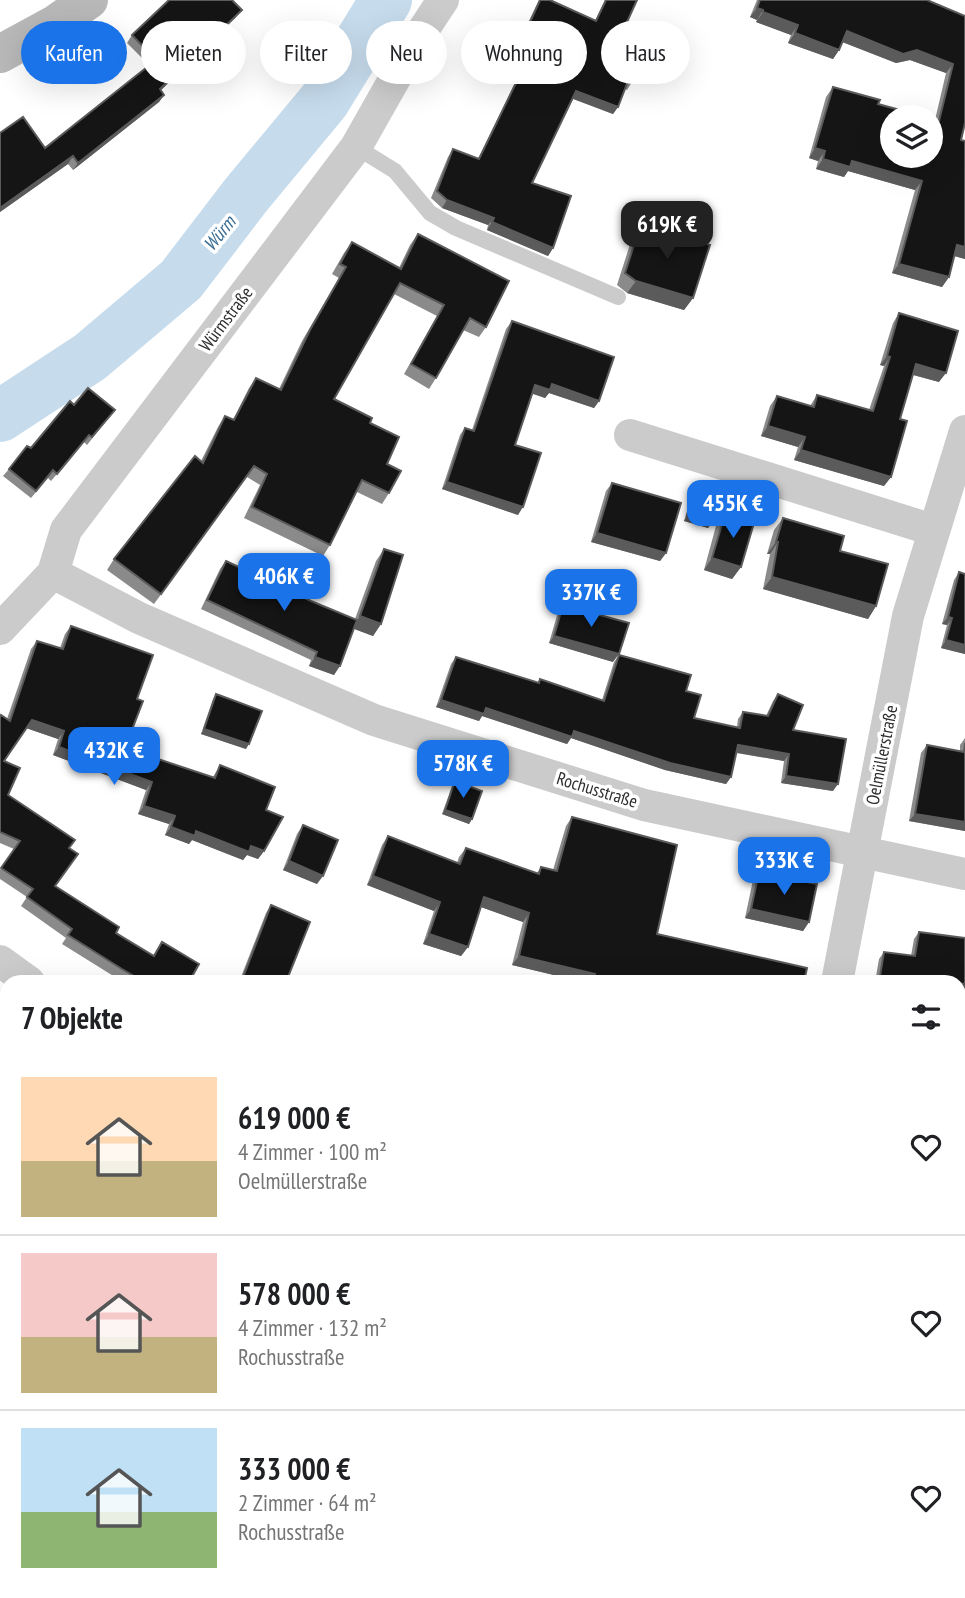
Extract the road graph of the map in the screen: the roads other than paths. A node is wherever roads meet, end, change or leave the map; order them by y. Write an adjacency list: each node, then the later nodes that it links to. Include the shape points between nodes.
1 (89, 0): 3 (main road)
2 (443, 0): 4 (street, Würmstraße)
3 (0, 54)
4 (356, 147): 5 (lane, via 395,171 430,213 456,228); 9 (street, Würmstraße, via 66,530)
5 (618, 297)
6 (965, 431): 8 (street, Oelmüllerstraße)
7 (630, 435): 8 (street)
8 (933, 530): 11 (street, Oelmüllerstraße, via 908,617)
9 (53, 573): 10 (street, Würmstraße); 11 (street, Rochusstraße, via 139,618 374,720 644,805)
10 (0, 629)
11 (863, 850): 12 (street, Rochusstraße); 15 (street, Oelmüllerstraße)
12 (965, 874)
13 (0, 961): 14 (street)
14 (19, 975)
15 (838, 975)

